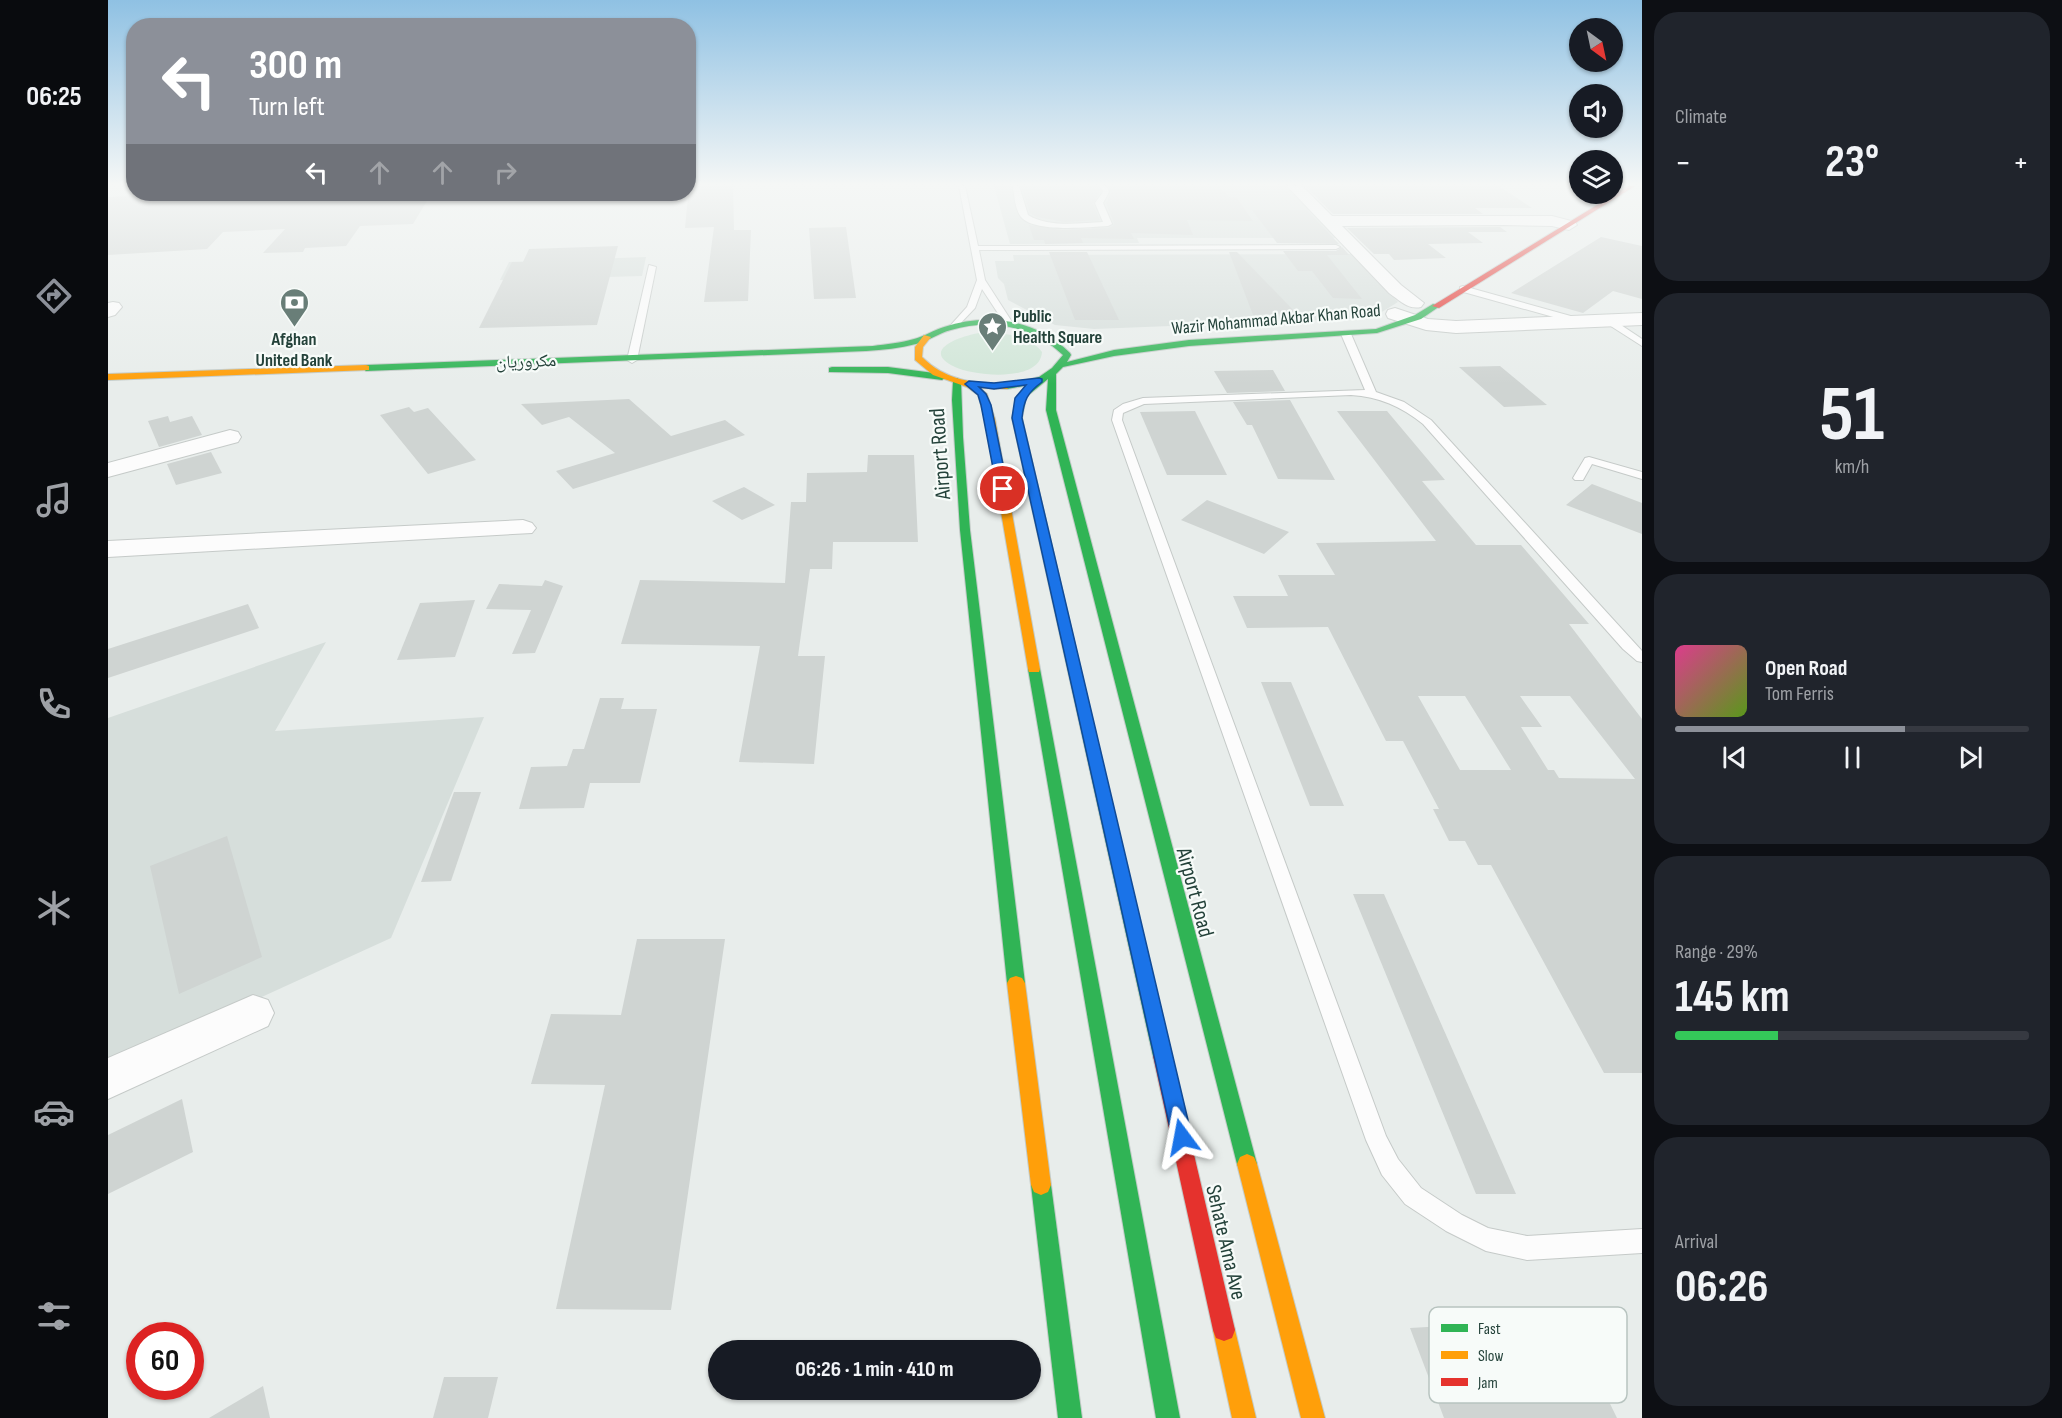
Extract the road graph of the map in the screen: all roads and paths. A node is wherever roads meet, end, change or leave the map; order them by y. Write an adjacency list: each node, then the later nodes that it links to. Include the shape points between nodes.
1 (977, 252): 6 (lane)
2 (1359, 252): 8 (street, via 1395,289)
3 (1502, 252): 8 (main road)
4 (1525, 252): 7 (main road, Wazir Mohammad Akbar Khan Road)
5 (652, 267): 20 (lane)
6 (981, 280): 12 (lane); 13 (lane, via 971,308)
7 (1463, 290): 8 (main road, Wazir Mohammad Akbar Khan Road); 11 (lane)
8 (1407, 312): 11 (street, via 1426,324 1456,327); 15 (main road, Wazir Mohammad Akbar Khan Road, via 1391,328); 17 (main road, via 1360,326)
9 (1642, 320): 10 (street)
10 (1609, 321): 11 (street); 19 (lane)
11 (1582, 322)
12 (1010, 325): 13 (main road); 14 (main road)
13 (955, 326): 18 (main road)
14 (1028, 328): 16 (main road); 21 (main road, via 1061,344 1067,355)
15 (1346, 334): 21 (main road, Wazir Mohammad Akbar Khan Road, via 1189,343 1114,353); 27 (lane)
16 (1064, 335)
17 (1137, 335)
18 (927, 337): 20 (main road, via 867,348); 25 (main road, via 918,347 918,358 928,369)
19 (1642, 343)
20 (633, 360): 24 (main road)
21 (1064, 365): 23 (main road)
22 (821, 370): 25 (main road, via 908,371)
23 (1053, 375): 26 (main road); 41 (main road, Airport Road, via 1051,410)
24 (108, 377)
25 (957, 381): 26 (main road, via 1010,385); 38 (main road, Airport Road, via 956,422 1006,903); 39 (main road, Airport Road, via 982,394 990,419)
26 (1039, 381): 40 (main road, Sehate Ama Ave, via 1020,398 1017,418)
27 (1371, 393): 34 (lane, via 1411,408 1427,422); 37 (lane, via 1143,401 1118,412 1117,420 1390,1167 1413,1196 1486,1239 1527,1248)
28 (230, 437): 29 (street)
29 (108, 470)
30 (1642, 476): 31 (lane, via 1589,460)
31 (1579, 478)
32 (523, 528): 33 (street)
33 (108, 549)
34 (1642, 658)
35 (253, 1013): 36 (street)
36 (108, 1079)
37 (1642, 1241)
38 (1070, 1418)
39 (1168, 1418)
40 (1244, 1418)
41 (1312, 1418)

